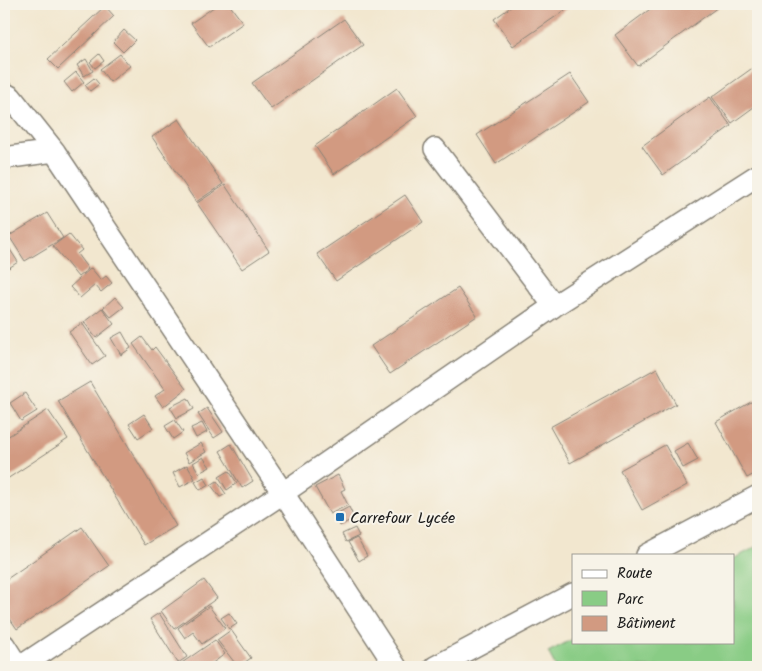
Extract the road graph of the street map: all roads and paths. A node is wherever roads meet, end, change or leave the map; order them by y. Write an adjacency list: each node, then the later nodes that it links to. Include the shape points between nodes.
1 (4, 93): 3 (street, via 11,97)
2 (435, 149): 6 (street)
3 (54, 151): 4 (street); 7 (street)
4 (4, 158)
5 (758, 175): 6 (street)
6 (554, 306): 7 (street)
7 (284, 493): 12 (street); 13 (street)
8 (758, 496): 9 (street)
9 (649, 554)
10 (572, 595): 14 (street)
11 (4, 645): 12 (street)
12 (19, 667)
13 (396, 667)
14 (435, 667)

